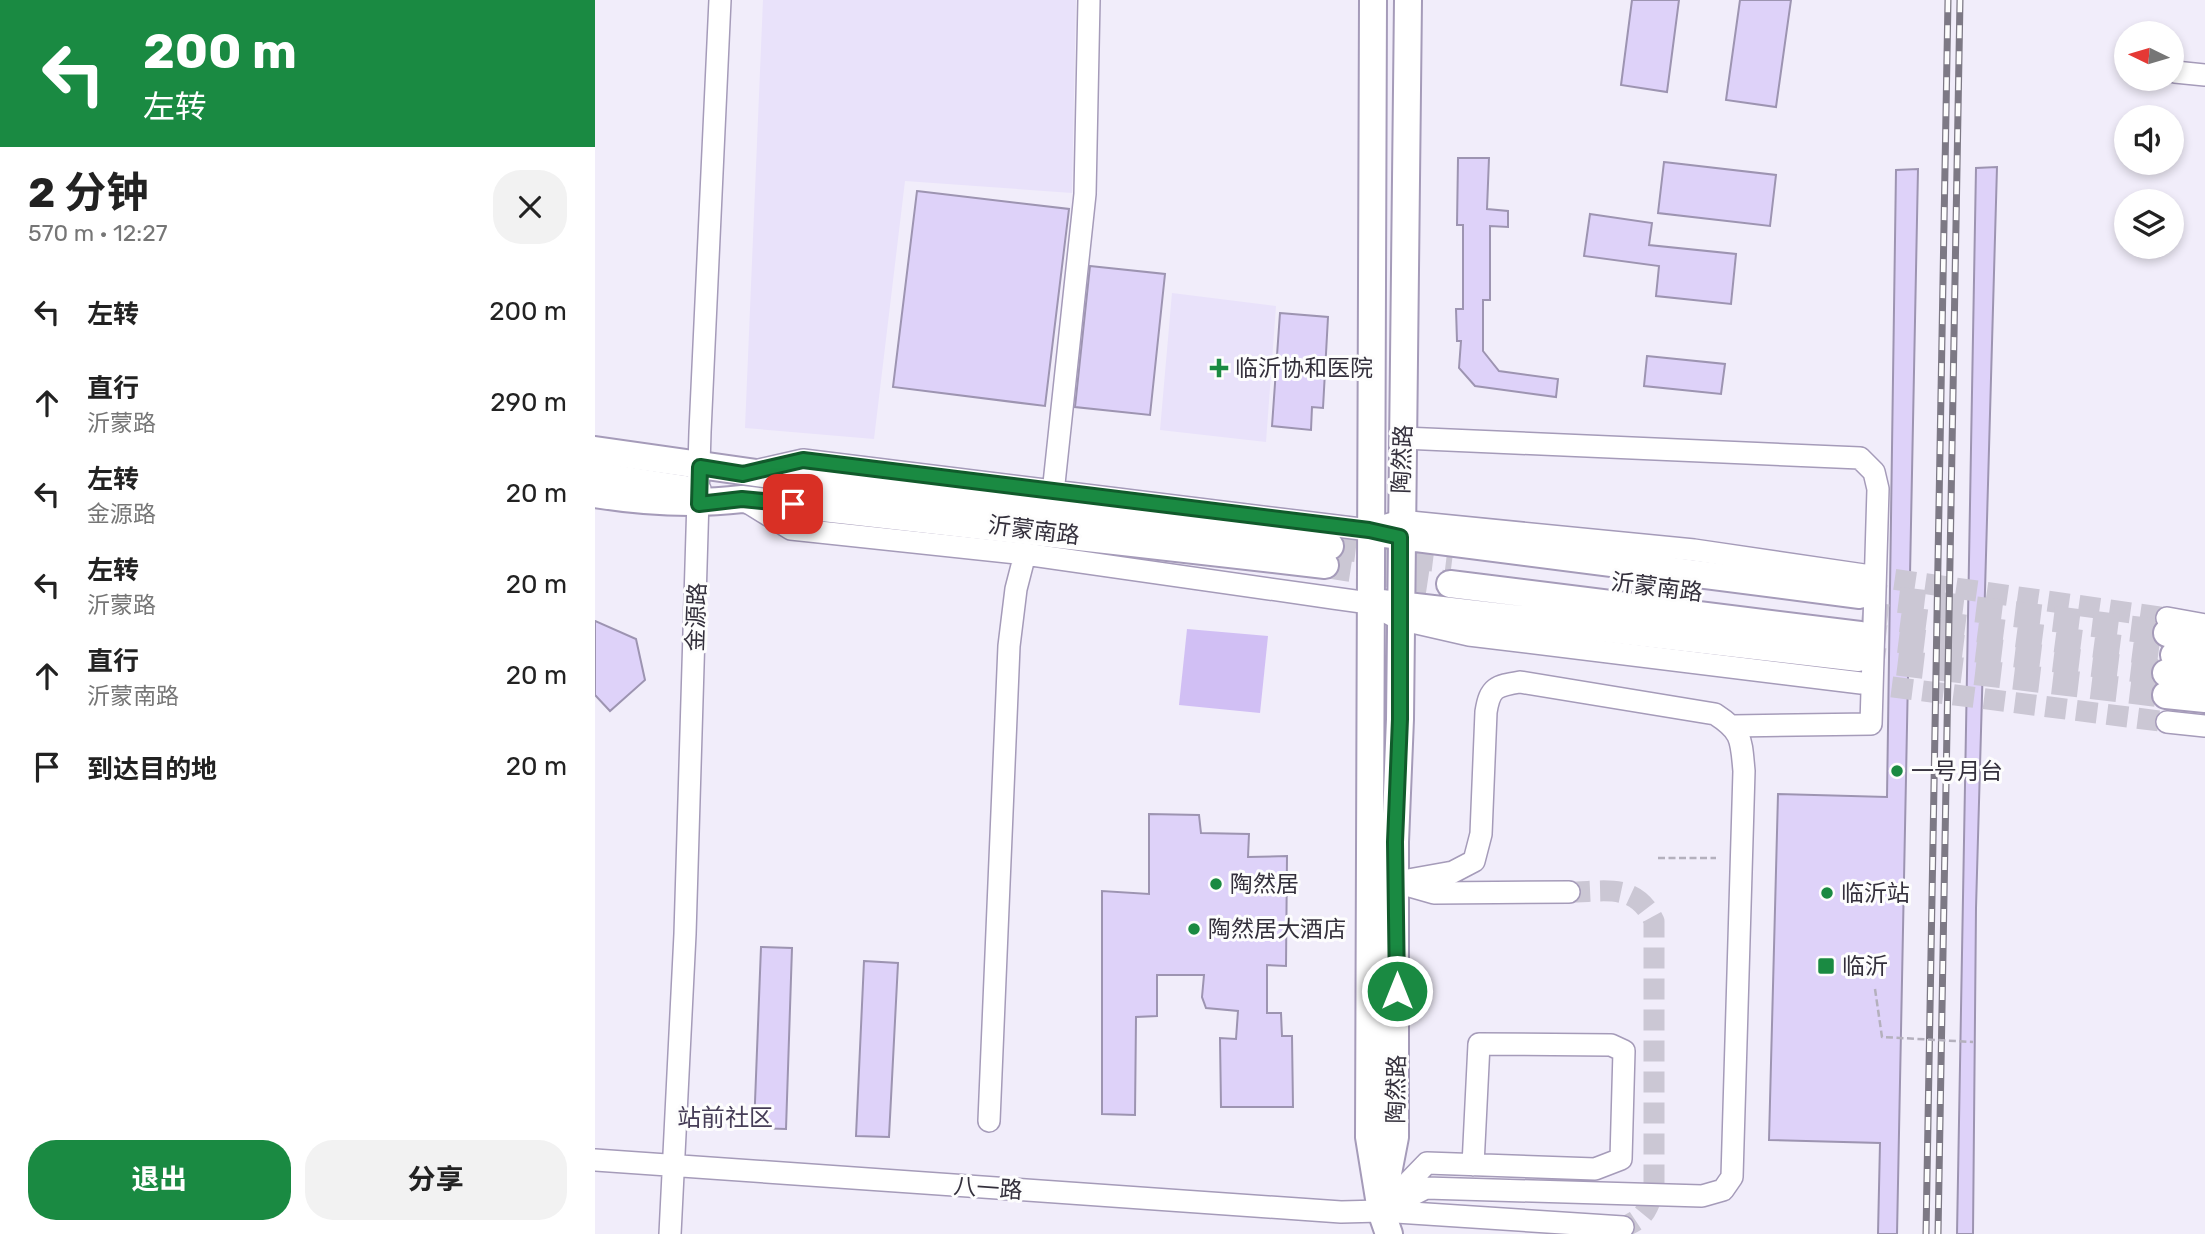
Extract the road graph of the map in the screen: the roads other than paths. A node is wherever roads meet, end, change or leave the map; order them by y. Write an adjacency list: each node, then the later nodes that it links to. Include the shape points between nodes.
1 (720, 0): 11 (street, 金源路)
2 (1089, 0): 12 (street, via 1085,194)
3 (1373, 0): 15 (main road, 陶然路)
4 (1408, 0): 7 (main road, 陶然路)
5 (2184, 73): 6 (street)
6 (2205, 75)
7 (1403, 438): 14 (main road, 陶然路); 29 (street, via 1860,458 1874,472 1878,489 1871,724)
8 (595, 450): 11 (main road)
9 (595, 473): 11 (street)
10 (743, 486): 11 (main road); 11 (main road); 12 (street, via 803,460); 16 (street, via 791,529); 17 (main road, 沂蒙南路)
11 (700, 487): 13 (main road, via 654,503); 36 (street, 金源路)
12 (1053, 492): 15 (street)
13 (595, 494)
14 (1400, 529): 15 (main road); 20 (main road, 陶然路); 22 (main road)
15 (1369, 530): 19 (main road, 陶然路)
16 (1025, 554): 19 (street); 33 (street, via 1009,646)
17 (1328, 555)
18 (1451, 572): 22 (main road, 沂蒙南路)
19 (1369, 603): 20 (main road); 37 (main road, 陶然路, via 1369,1137)
20 (1399, 611): 22 (main road); 31 (main road, 陶然路)
21 (2205, 625): 24 (street)
22 (1861, 627)
23 (2205, 642): 24 (main road)
24 (2168, 655): 25 (main road); 26 (main road); 27 (main road)
25 (2205, 660)
26 (2205, 680)
27 (2205, 699)
28 (2167, 722): 30 (street)
29 (1733, 726): 31 (street, via 1715,715 1689,710 1520,682 1500,685 1489,695 1486,712 1481,834 1474,861 1453,872); 37 (street, via 1741,738 1744,771 1732,1177 1723,1190 1702,1196 1426,1188)
30 (2205, 726)
31 (1397, 882): 32 (street, via 1434,893); 37 (main road, 陶然路, via 1395,1137)
32 (1569, 892)
33 (989, 1121)
34 (595, 1160): 36 (street, 八一路)
35 (1473, 1165): 35 (street, via 1595,1169 1621,1159 1625,1051 1611,1045 1479,1044); 37 (street, via 1427,1164)
36 (673, 1166): 37 (street, 八一路, via 1327,1211); 39 (street, 金源路)
37 (1381, 1226): 38 (street, 八一路)
38 (1623, 1227)
39 (670, 1234)

